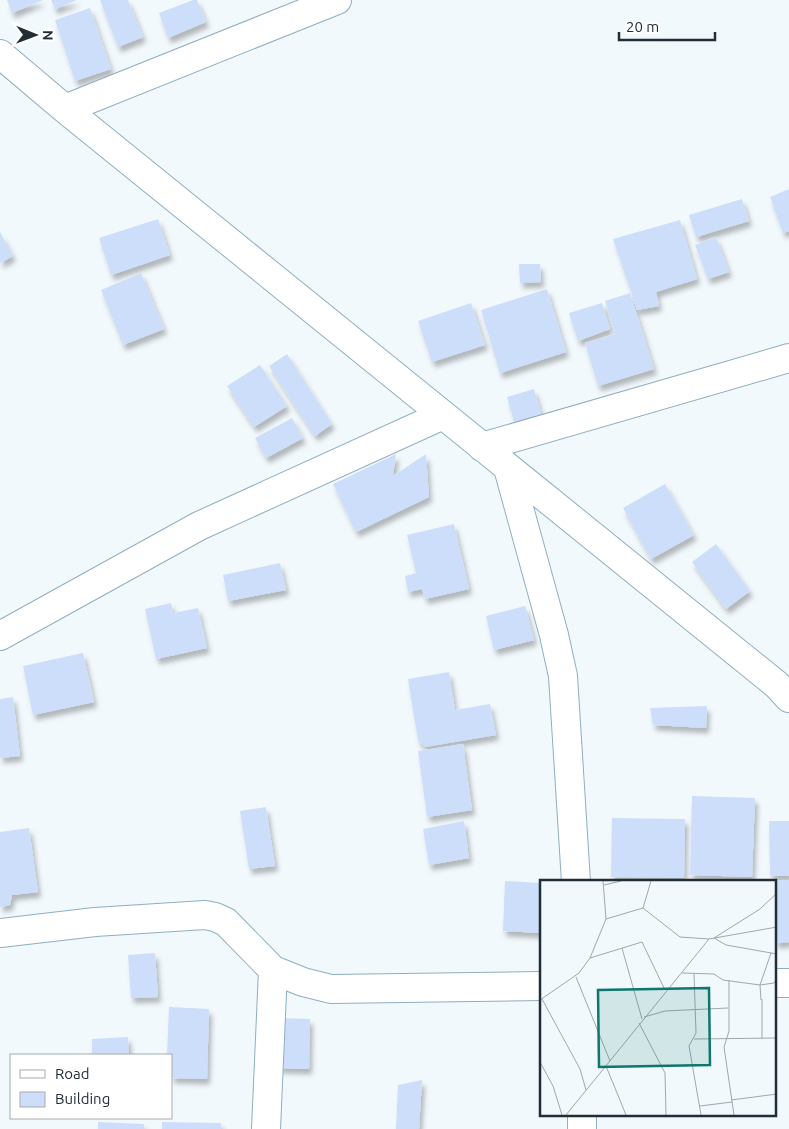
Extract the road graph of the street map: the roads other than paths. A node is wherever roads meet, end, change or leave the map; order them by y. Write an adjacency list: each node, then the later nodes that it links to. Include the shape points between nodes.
1 (337, 0): 3 (street)
2 (4, 63): 3 (street)
3 (64, 109): 5 (street)
4 (789, 358): 6 (street)
5 (443, 415): 6 (street); 8 (street, via 199,526)
6 (482, 447): 7 (street)
7 (508, 468): 9 (street); 10 (street, via 563,676)
8 (0, 636)
9 (785, 687)
10 (576, 880)
11 (0, 933): 12 (street, via 95,922 205,915 226,922)
12 (273, 970): 15 (street, via 331,989); 17 (street)
13 (776, 983): 14 (street)
14 (789, 983)
15 (540, 986)
16 (582, 1116): 18 (street)
17 (266, 1129)
18 (582, 1129)

